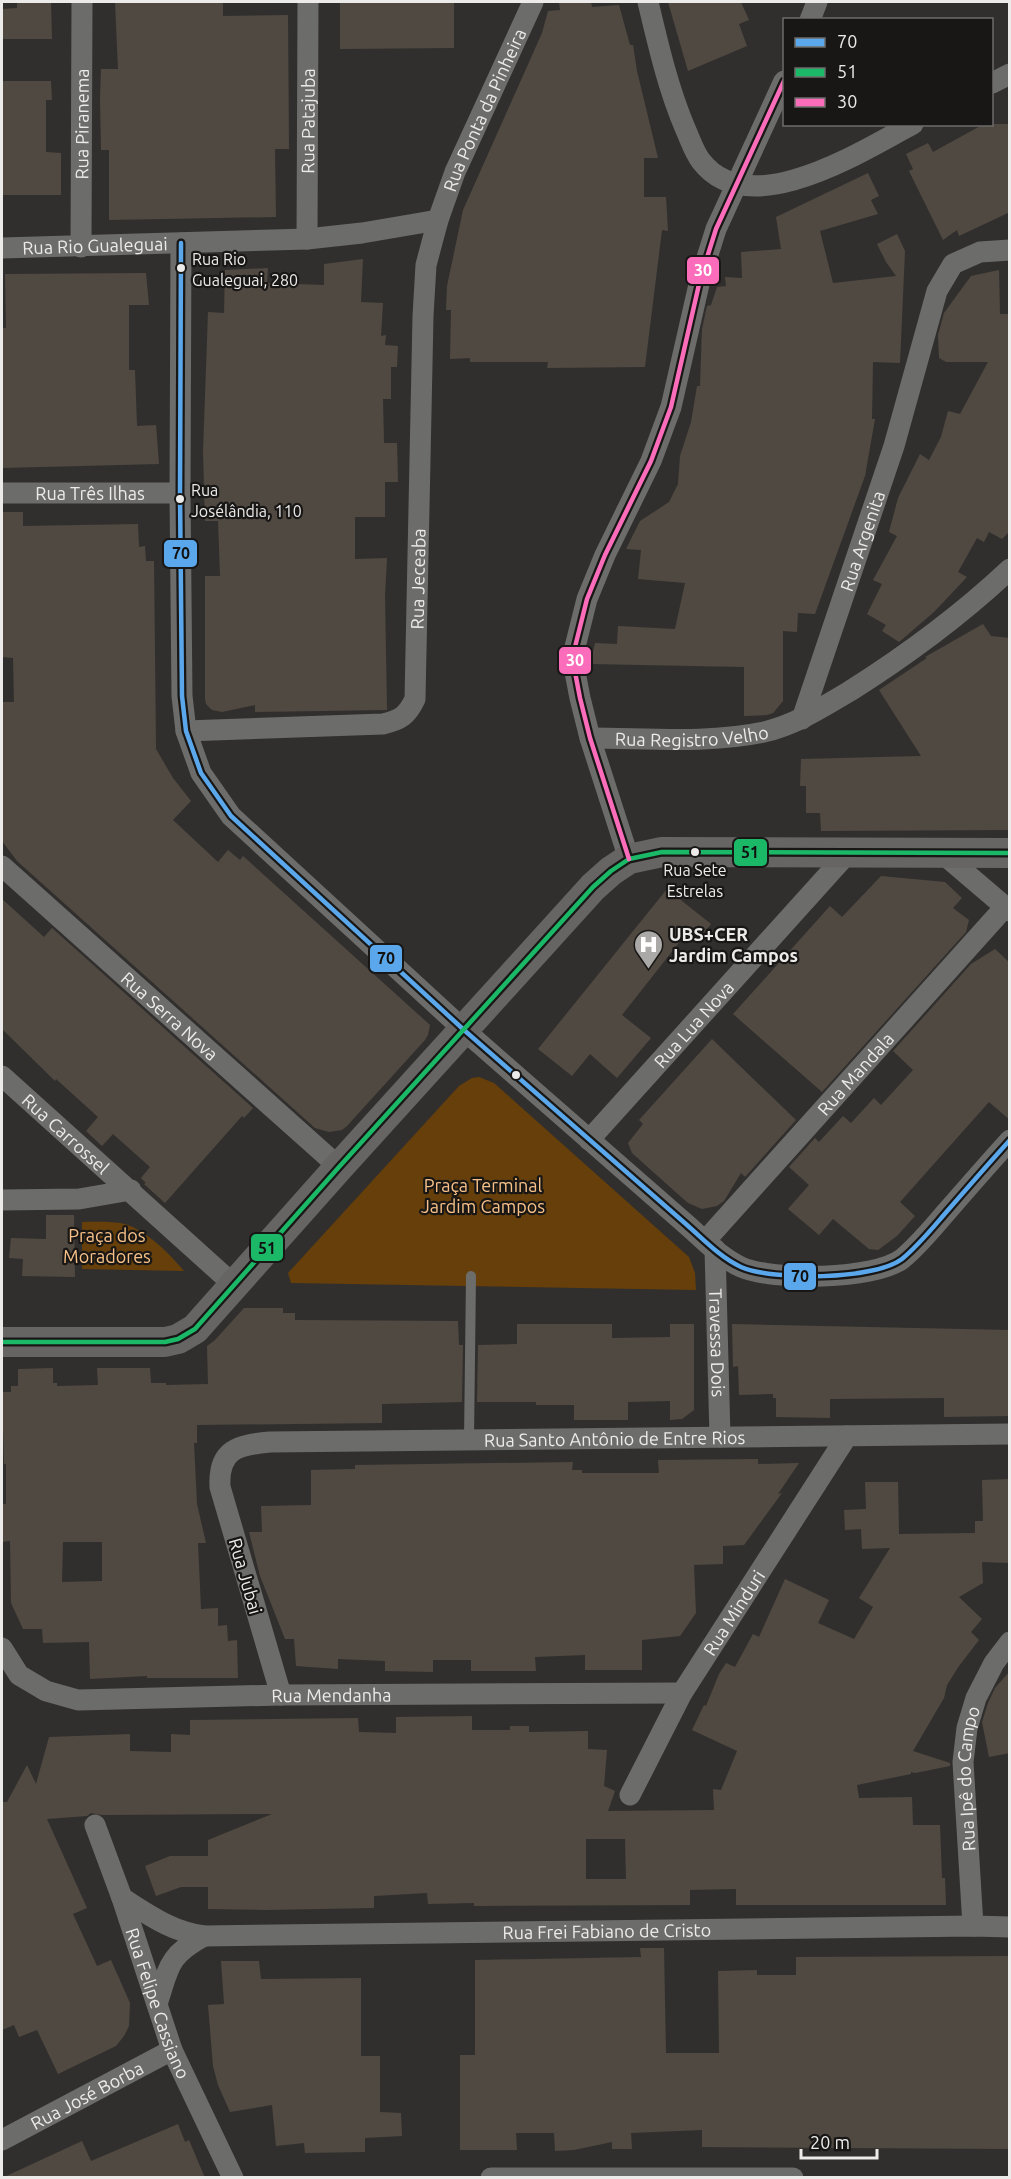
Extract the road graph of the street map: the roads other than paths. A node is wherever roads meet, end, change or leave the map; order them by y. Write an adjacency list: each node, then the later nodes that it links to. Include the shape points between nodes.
1 (82, 2): 15 (street, Rua Piranema)
2 (308, 2): 13 (street, Rua Patajuba)
3 (533, 2): 12 (street, Rua Ponta da Pinheira, via 454,172)
4 (648, 2): 11 (street, via 677,109 691,141 701,161 716,176)
5 (817, 2): 6 (street)
6 (811, 18)
7 (1010, 74): 8 (street)
8 (993, 82)
9 (783, 83): 11 (street, Rua Registro Velho)
10 (909, 126): 11 (street, via 806,176 776,184)
11 (735, 185): 23 (street, Rua Registro Velho, via 700,280 671,407 651,461 586,599 575,647 575,672)
12 (438, 220): 13 (street, Rua Rio Gualeguai); 22 (street, Rua Jeceaba, via 426,265 423,316 412,706 400,720 383,724)
13 (307, 239): 14 (street, Rua Rio Gualeguai)
14 (181, 243): 15 (street, Rua Rio Gualeguai); 19 (street)
15 (81, 247): 16 (street, Rua Rio Gualeguai)
16 (2, 248)
17 (1010, 250): 21 (street, Rua Argenita, via 980,252 952,264 937,291 894,446)
18 (2, 493): 19 (street, Rua Três Ilhas)
19 (180, 493): 22 (street, via 182,696)
20 (1010, 569): 21 (street, Rua Registro Velho, via 940,629 874,676)
21 (802, 718): 23 (street, Rua Registro Velho, via 739,736)
22 (186, 731): 30 (street, via 201,773 231,816)
23 (590, 738): 27 (street)
24 (942, 853): 25 (street); 26 (street); 29 (street)
25 (1010, 853)
26 (847, 854): 27 (street, via 662,852); 32 (street, Rua Lua Nova)
27 (629, 859): 30 (street, via 593,888)
28 (2, 866): 34 (street, Rua Serra Nova)
29 (1007, 909): 37 (street, Rua Mandala)
30 (464, 1030): 32 (street); 34 (street)
31 (2, 1076): 35 (street, Rua Carrossel)
32 (589, 1140): 37 (street)
33 (1010, 1140): 37 (street, via 918,1244 900,1260 879,1270 784,1276 760,1273 740,1266)
34 (339, 1167): 39 (street)
35 (130, 1190): 36 (street, Rua Carrossel, via 79,1199); 39 (street, Rua Carrossel)
36 (2, 1200)
37 (710, 1245): 43 (street, Travessa Dois)
38 (471, 1276): 44 (lane)
39 (234, 1285): 40 (street, via 195,1329 171,1341)
40 (2, 1342)
41 (1010, 1434): 42 (street, Rua Santo Antônio de Entre Rios)
42 (847, 1436): 43 (street, Rua Santo Antônio de Entre Rios); 48 (street, Rua Minduri)
43 (720, 1437): 44 (street, Rua Santo Antônio de Entre Rios)
44 (469, 1439): 45 (street, Rua Santo Antônio de Entre Rios, via 270,1442 246,1444)
45 (225, 1457): 49 (street, Rua Jubai, via 220,1487)
46 (1010, 1642): 53 (street, Rua Ipê do Campo, via 976,1698 967,1728 963,1762)
47 (2, 1648): 49 (street, Rua Mendanha, via 19,1675 46,1691 78,1700)
48 (682, 1693): 49 (street, Rua Mendanha); 50 (street, Rua Minduri)
49 (281, 1695)
50 (630, 1795)
51 (94, 1825): 52 (street, Rua Felipe Cassiano)
52 (122, 1898): 55 (street, Rua Frei Fabiano de Cristo, via 170,1927); 56 (street, Rua Felipe Cassiano)
53 (973, 1926): 54 (street, Rua Frei Fabiano de Cristo); 55 (street, Rua Frei Fabiano de Cristo)
54 (1010, 1927)
55 (204, 1936): 56 (street, via 172,1960)
56 (157, 2004): 57 (street, Rua Felipe Cassiano)
57 (172, 2050): 58 (street, Rua José Borba); 59 (street, Rua Felipe Cassiano)
58 (2, 2140)
59 (233, 2178)
60 (491, 2178): 61 (street)
61 (793, 2178)

